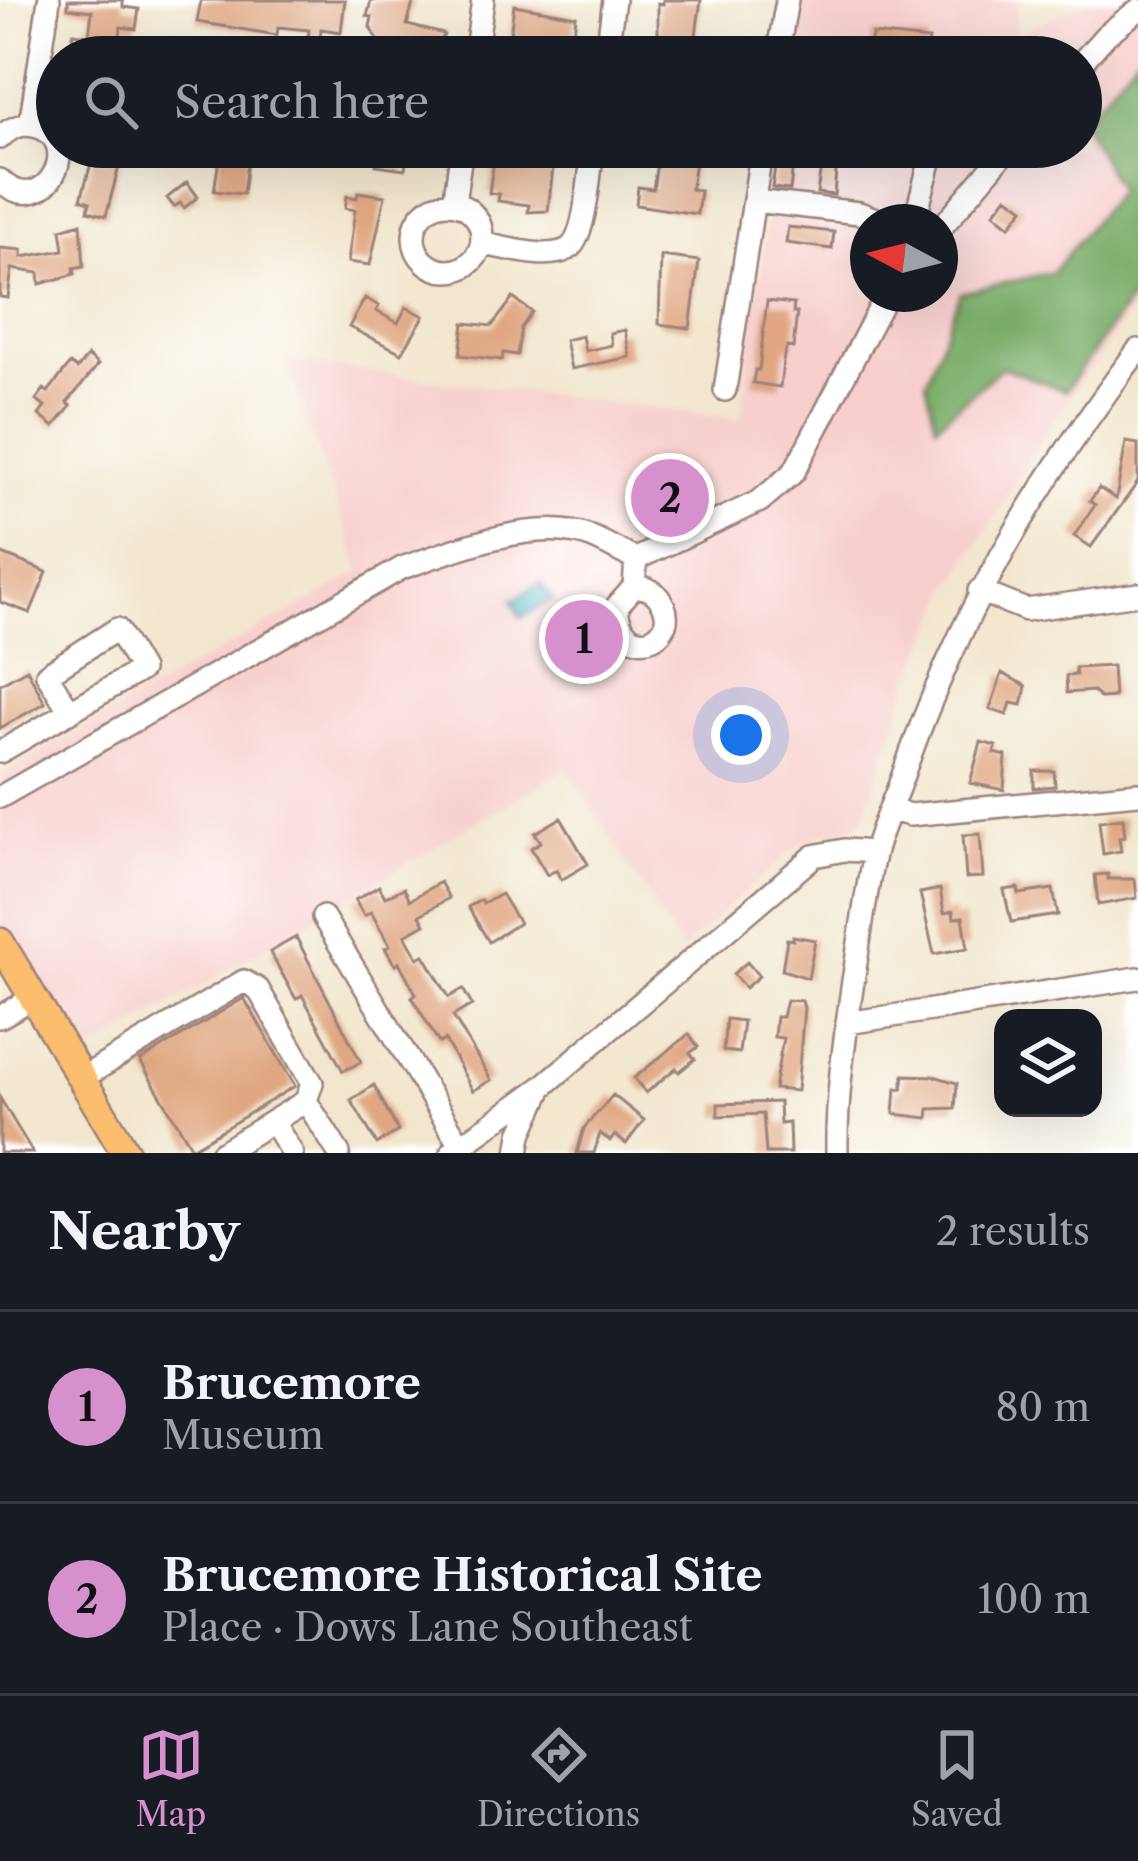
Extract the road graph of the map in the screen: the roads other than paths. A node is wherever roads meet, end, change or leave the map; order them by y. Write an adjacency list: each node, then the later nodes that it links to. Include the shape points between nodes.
1 (49, 0): 6 (street)
2 (483, 0): 7 (street)
3 (614, 0): 8 (street)
4 (787, 0): 9 (street)
5 (1138, 10): 10 (street)
6 (44, 36)
7 (478, 36)
8 (609, 36)
9 (781, 36)
10 (1102, 39)
11 (36, 86): 12 (street)
12 (30, 125): 13 (street); 14 (street)
13 (36, 129)
14 (0, 138)
15 (58, 168): 21 (street, via 39,190)
16 (459, 168): 23 (street)
17 (590, 168): 27 (street, via 577,242 567,250)
18 (759, 168): 22 (street)
19 (928, 168): 24 (street)
20 (991, 168): 25 (street)
21 (0, 179)
22 (754, 201): 26 (street); 30 (street)
23 (454, 203): 27 (street, via 476,218); 27 (street, via 417,222 413,236 424,263 437,271 466,267)
24 (919, 204)
25 (958, 208)
26 (850, 211)
27 (482, 244)
28 (878, 312): 31 (street, via 794,472 760,501)
29 (1138, 350): 33 (street)
30 (725, 390)
31 (636, 559): 32 (street); 38 (street, via 563,531 465,546 402,568)
32 (634, 587)
33 (980, 591): 34 (street, via 1026,610); 39 (street, via 930,695)
34 (1138, 594)
35 (70, 712): 36 (street)
36 (0, 752)
37 (1138, 793): 39 (street, via 910,815)
38 (0, 796)
39 (891, 810): 40 (street)
40 (875, 852): 46 (street); 48 (street, via 814,856)
41 (323, 917): 51 (street)
42 (0, 942): 44 (main road)
43 (1138, 978): 46 (street)
44 (33, 998): 45 (street); 47 (main road)
45 (0, 1017)
46 (847, 1023): 57 (street)
47 (82, 1078): 49 (street, via 244,981 258,989 312,1082); 52 (main road)
48 (542, 1087): 51 (street); 56 (street)
49 (306, 1101): 50 (street); 55 (street)
50 (273, 1122): 53 (street); 54 (street)
51 (459, 1151)
52 (126, 1153)
53 (221, 1153)
54 (292, 1153)
55 (338, 1153)
56 (518, 1153)
57 (837, 1153)

